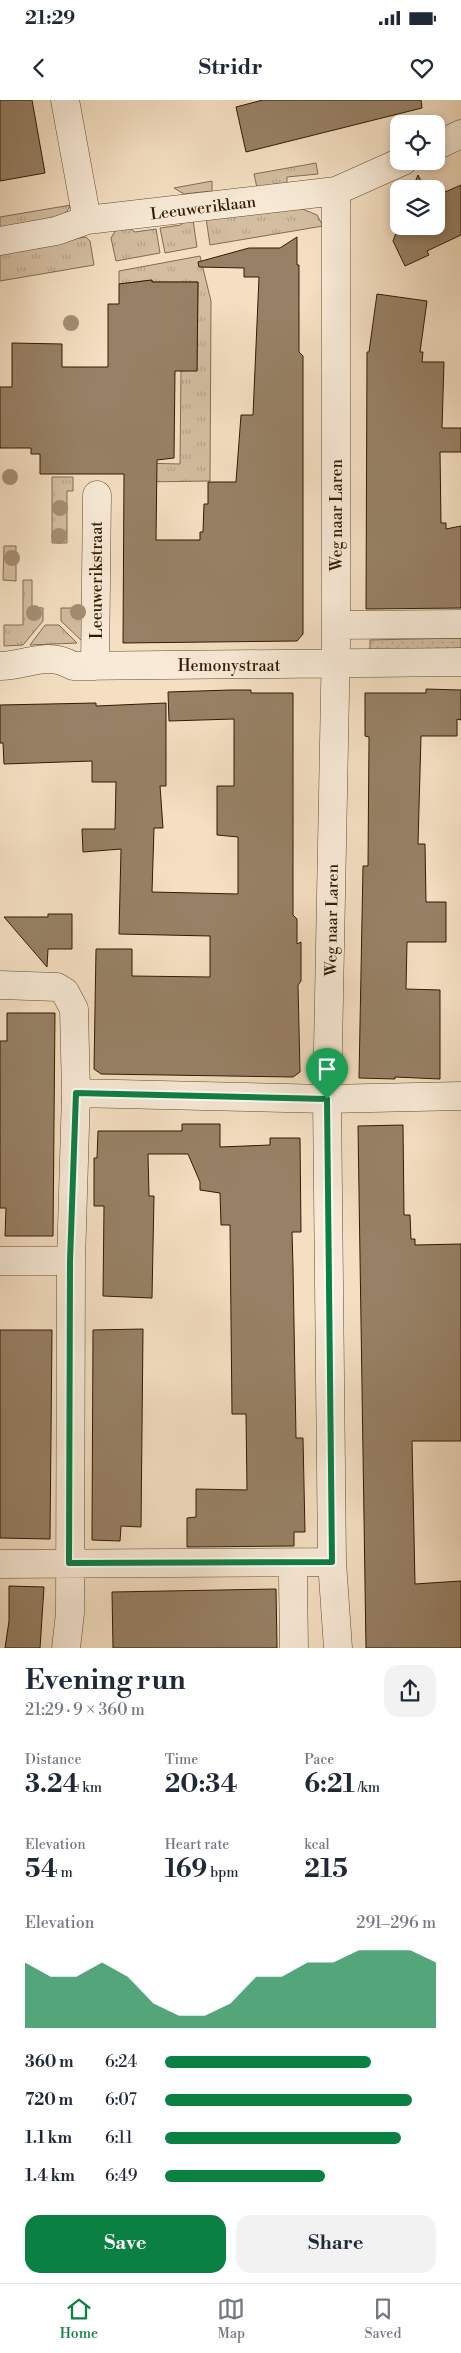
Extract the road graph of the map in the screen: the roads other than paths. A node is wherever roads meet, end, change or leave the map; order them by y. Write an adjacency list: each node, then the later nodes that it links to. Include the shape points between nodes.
1 (65, 100): 6 (street)
2 (461, 134): 3 (street)
3 (445, 142)
4 (390, 167): 5 (street, Leeuweriklaan)
5 (336, 192): 6 (street, Leeuweriklaan); 10 (street, Weg naar Laren)
6 (88, 220): 7 (street, Leeuweriklaan, via 56,231)
7 (0, 241)
8 (97, 495): 14 (street, Leeuwerikstraat)
9 (461, 624): 10 (street)
10 (336, 625): 12 (street, Weg naar Laren)
11 (461, 662): 12 (street, Hemonystraat)
12 (336, 664): 14 (street, Hemonystraat); 18 (street, Weg naar Laren)
13 (0, 666): 14 (street, Hemonystraat, via 19,666 28,660 62,660 73,666)
14 (96, 666)
15 (0, 984): 16 (street, via 57,987 71,1000 75,1020)
16 (76, 1093): 18 (street); 20 (street)
17 (461, 1096): 18 (street)
18 (327, 1099): 23 (street, Weg naar Laren)
19 (0, 1261): 20 (street)
20 (70, 1261): 21 (street)
21 (69, 1563): 22 (street); 23 (street); 24 (street, via 70,1613)
22 (0, 1564)
23 (302, 1579): 25 (street, Weg naar Laren, via 285,1619); 26 (street, Weg naar Laren)
24 (66, 1648)
25 (294, 1648)
26 (338, 1648)

